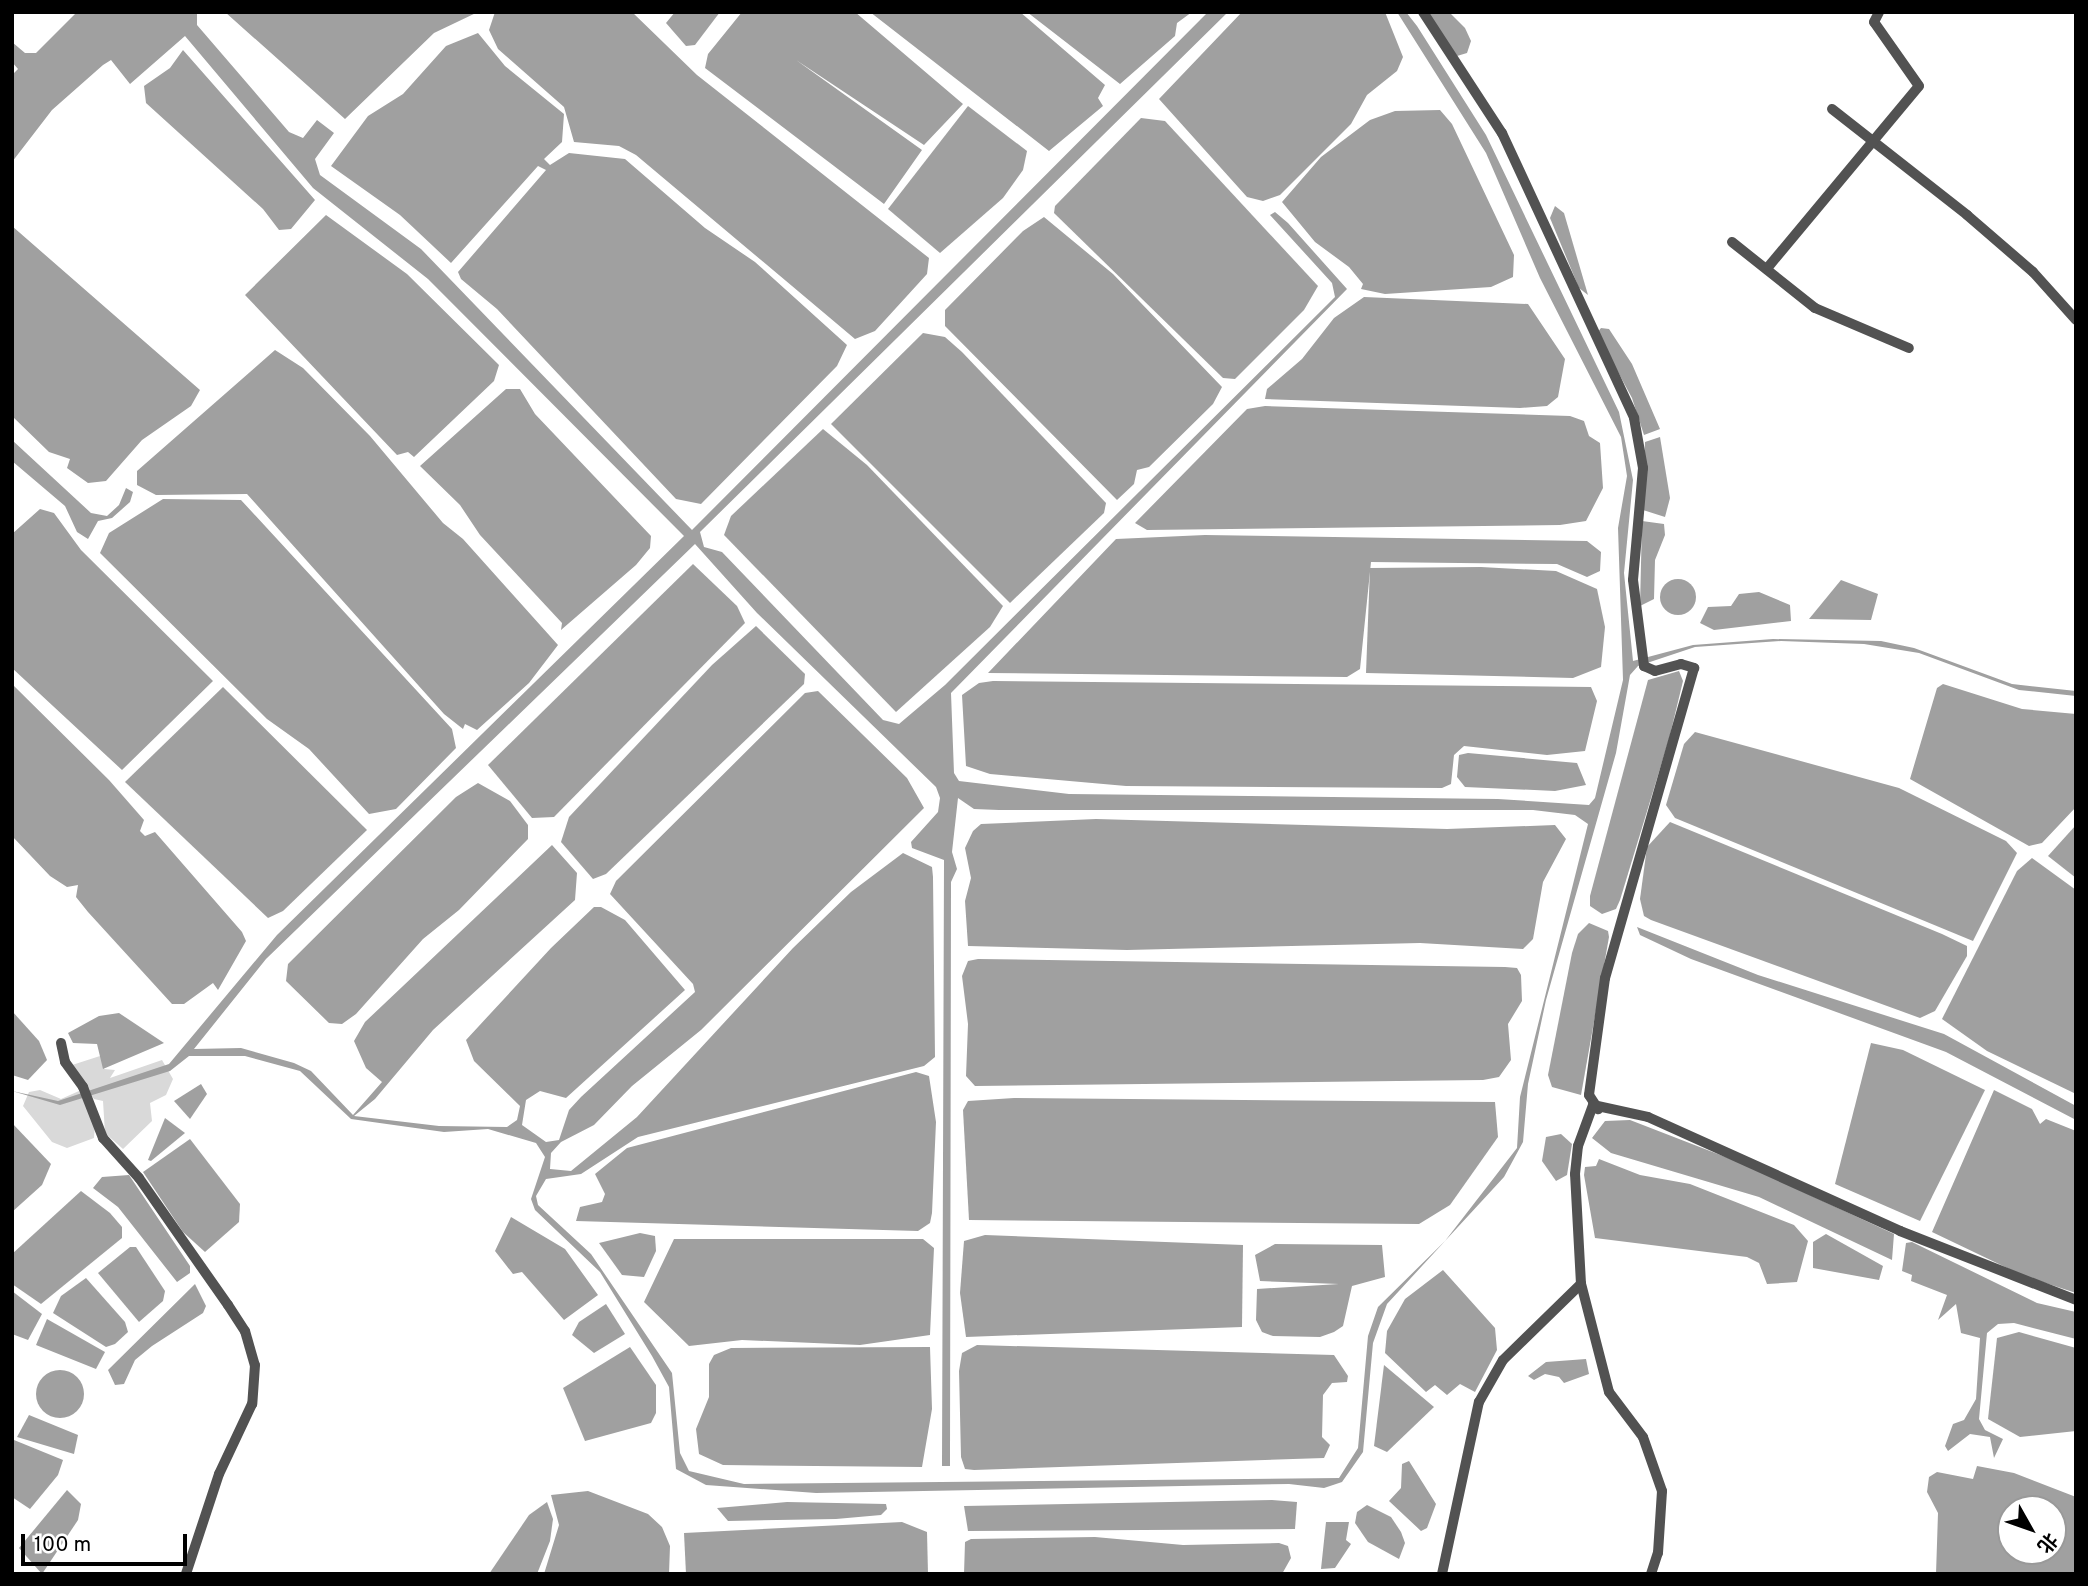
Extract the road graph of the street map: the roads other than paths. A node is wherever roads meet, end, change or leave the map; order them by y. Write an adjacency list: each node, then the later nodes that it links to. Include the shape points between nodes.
1 (1423, 12): 10 (street, via 1502,132 1634,418 1643,468 1633,580 1643,663 1655,671 1690,664 1694,680 1605,978 1590,1080)
2 (1879, 12): 4 (street, via 1874,22 1919,86)
3 (1832, 109): 4 (street)
4 (1872, 146): 6 (street); 7 (street, via 1967,215 2033,272)
5 (1732, 242): 6 (street)
6 (1769, 266): 8 (street, via 1815,308)
7 (2076, 320)
8 (1909, 348)
9 (61, 1043): 13 (street, via 65,1062 83,1087 103,1138 139,1178 244,1331 255,1365 252,1404 219,1474)
10 (1596, 1107): 11 (street, via 1578,1146 1575,1174); 12 (street, via 1648,1117 1900,1231)
11 (1581, 1284): 14 (street, via 1503,1360 1479,1402); 15 (street, via 1609,1392 1643,1437 1662,1490)
12 (2076, 1300)
13 (187, 1574)
14 (1442, 1574)
15 (1651, 1574)

